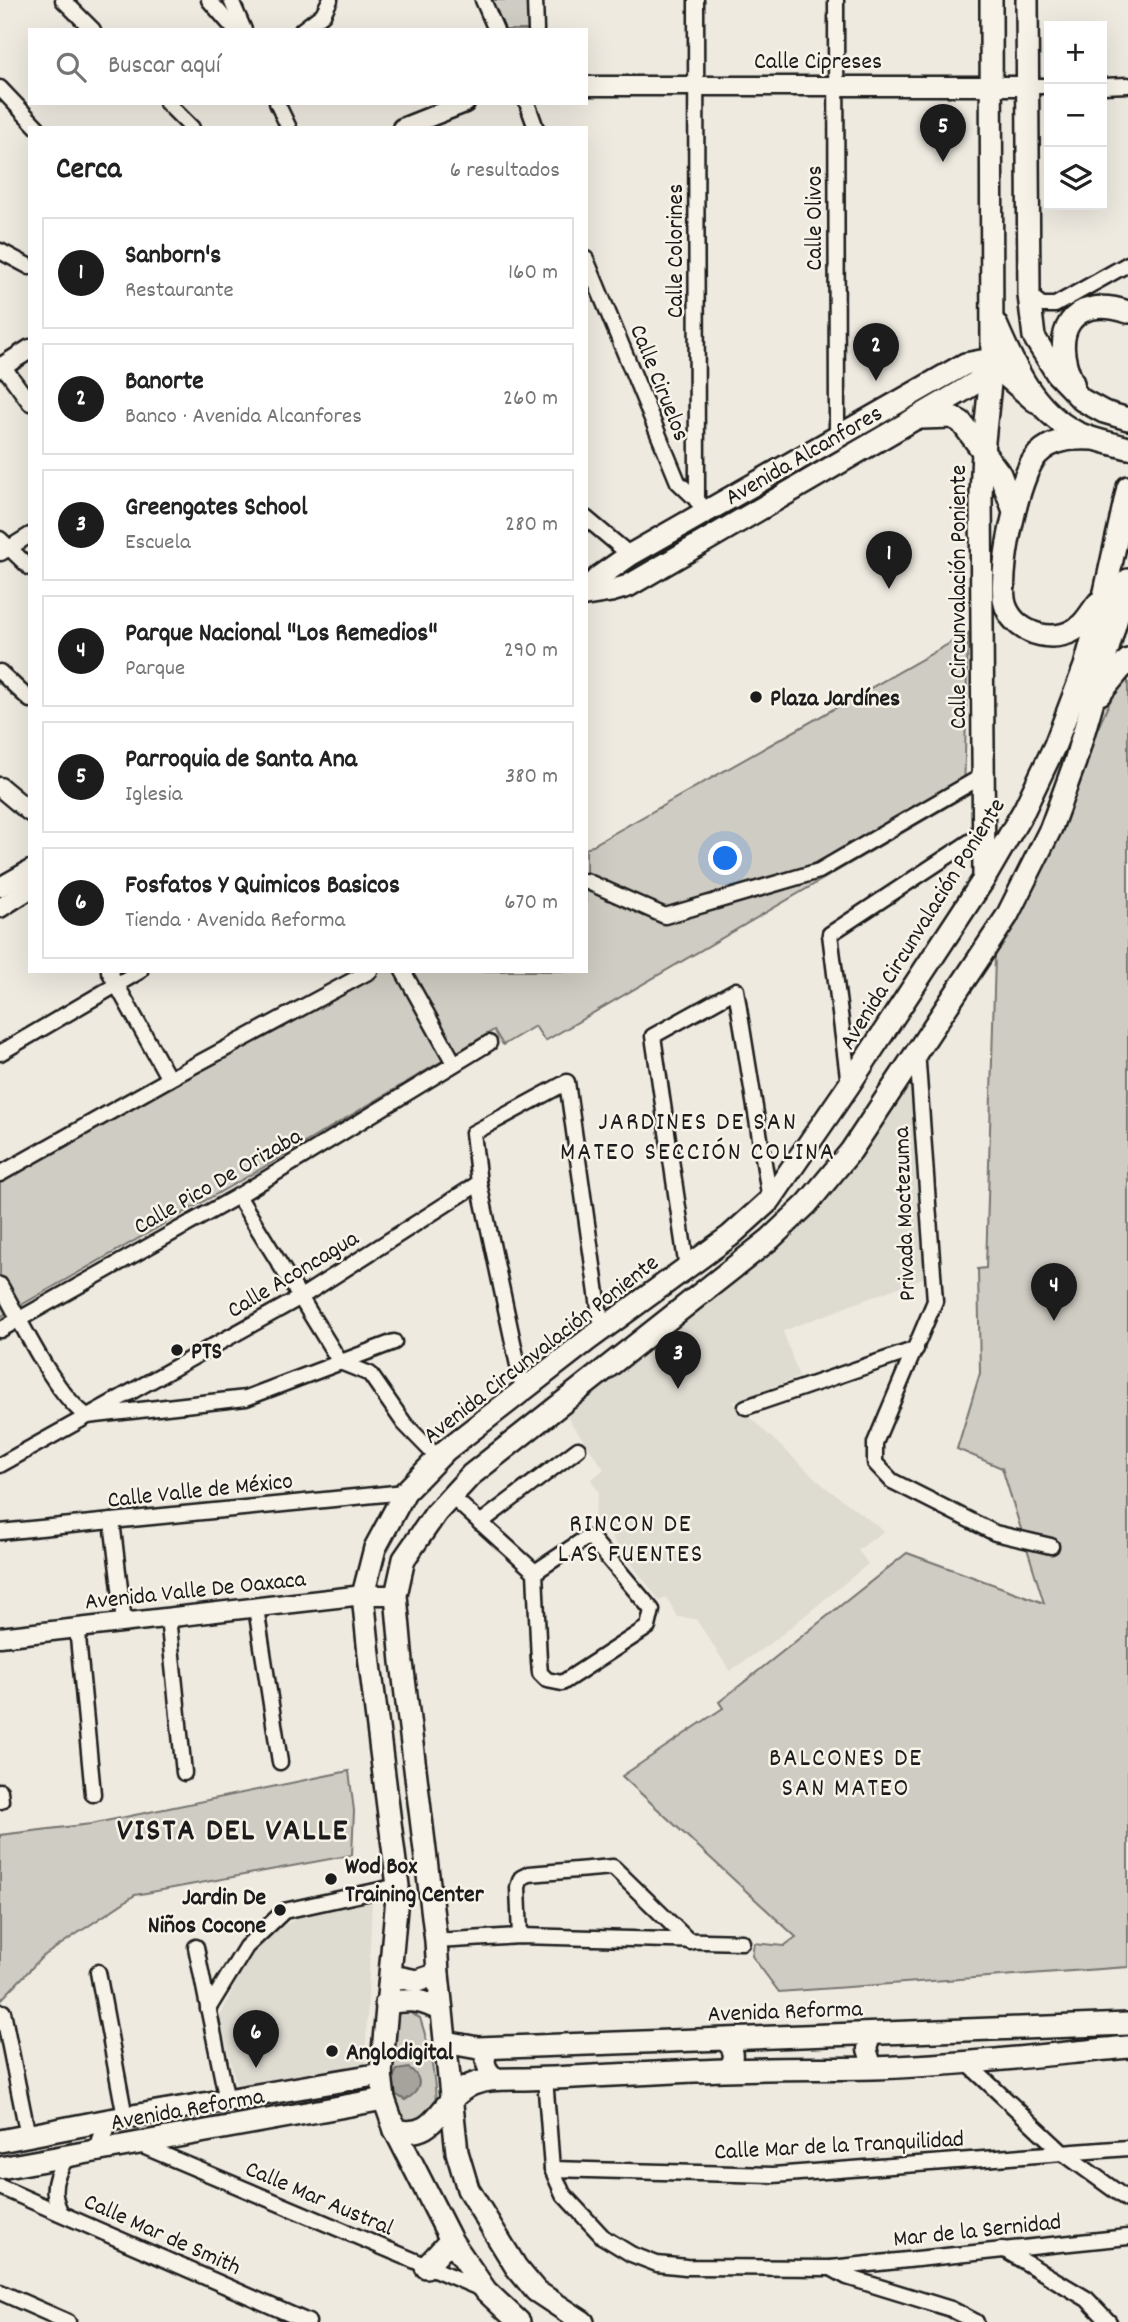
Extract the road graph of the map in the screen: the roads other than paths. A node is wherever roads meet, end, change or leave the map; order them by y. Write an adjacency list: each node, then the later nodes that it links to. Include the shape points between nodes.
1 (63, 0): 11 (street)
2 (209, 0): 12 (street)
3 (231, 0): 13 (street)
4 (330, 0): 14 (street, via 323,14)
5 (483, 0): 15 (street)
6 (535, 0): 16 (street)
7 (696, 0): 17 (street, Calle Colorines)
8 (836, 0): 18 (street, Calle Olivos)
9 (992, 0): 21 (main road, Calle Circunvalación Poniente)
10 (1027, 0): 22 (main road)
11 (91, 28)
12 (233, 28)
13 (243, 28)
14 (305, 28)
15 (495, 28)
16 (536, 28)
17 (696, 85): 18 (street, Calle Cipreses); 20 (street, Calle Cipreses); 54 (street, Calle Colorines)
18 (836, 85): 21 (street, Calle Cipreses); 49 (street, Calle Olivos)
19 (1128, 85): 23 (street)
20 (588, 86)
21 (991, 86): 22 (street, Calle Cipreses); 40 (main road, Calle Circunvalación Poniente)
22 (1039, 86): 38 (main road)
23 (1107, 86)
24 (4, 99): 29 (street)
25 (169, 105): 30 (street)
26 (278, 105): 31 (street)
27 (460, 105): 32 (street)
28 (528, 105): 33 (street)
29 (36, 126)
30 (190, 126)
31 (288, 126)
32 (407, 126)
33 (535, 126)
34 (0, 251): 36 (street)
35 (1128, 264): 38 (street, via 1055,305 1042,305)
36 (28, 266)
37 (588, 269): 54 (street, Calle Ciruelos, via 678,482)
38 (1029, 295): 45 (main road, via 1034,337 1057,374)
39 (1128, 312): 45 (main road, via 1096,307 1081,312 1069,324 1062,355)
40 (992, 316): 42 (main road, Calle Circunvalación Poniente); 46 (main road)
41 (28, 350): 43 (street)
42 (992, 363): 46 (main road); 47 (main road, Avenida Alcanfores, via 980,380); 49 (main road, Avenida Alcanfores, via 956,368); 52 (main road, Calle Circunvalación Poniente)
43 (2, 367): 44 (street)
44 (28, 400)
45 (1082, 400): 48 (main road)
46 (1035, 401): 50 (main road, via 1059,421)
47 (915, 419): 52 (main road, via 952,417); 63 (main road, Avenida Alcanfores, via 628,586)
48 (1128, 419)
49 (837, 437): 54 (main road, Avenida Alcanfores)
50 (1093, 439): 51 (main road); 55 (main road, via 1060,440 1037,454 1028,466)
51 (1128, 448)
52 (983, 451): 55 (main road, via 1004,481); 69 (main road, Calle Circunvalación Poniente)
53 (1128, 489): 64 (main road, Avenida Circunvalación Poniente)
54 (704, 505): 59 (main road, Avenida Alcanfores)
55 (1015, 513): 64 (main road, via 1002,592 1012,618 1026,629 1057,637 1082,624)
56 (588, 520): 59 (street)
57 (28, 536): 58 (street)
58 (3, 547): 60 (street)
59 (630, 555): 62 (main road, Avenida Alcanfores)
60 (28, 566)
61 (1128, 580): 68 (main road)
62 (588, 590)
63 (588, 592)
64 (1105, 592): 74 (main road, Avenida Circunvalación Poniente, via 1085,666 1055,745)
65 (1128, 660): 68 (main road)
66 (0, 673): 67 (street)
67 (28, 698)
68 (1092, 704): 85 (main road, via 1051,828 1013,905)
69 (984, 775): 72 (main road, Calle Circunvalación Poniente); 75 (street, via 819,871 665,916)
70 (0, 787): 71 (street)
71 (28, 810)
72 (984, 833): 74 (main road, Calle Circunvalación Poniente); 89 (street, via 830,934)
73 (28, 871): 76 (street)
74 (984, 879): 89 (main road, Avenida Circunvalación Poniente)
75 (588, 882)
76 (0, 887)
77 (28, 890): 78 (street)
78 (0, 908)
79 (110, 973): 83 (street)
80 (137, 973): 83 (street)
81 (366, 973): 88 (street)
82 (404, 973): 87 (street)
83 (117, 985): 86 (street); 88 (street)
84 (489, 1043): 87 (street, Calle Pico De Orizaba)
85 (917, 1049): 101 (street, Privada Moctezuma, via 935,1301); 109 (main road, via 851,1152 798,1213 712,1287)
86 (0, 1053)
87 (454, 1063): 92 (street, Calle Pico De Orizaba)
88 (169, 1079): 90 (street)
89 (849, 1085): 93 (main road, Avenida Circunvalación Poniente)
90 (0, 1174)
91 (479, 1183): 96 (street, Calle Aconcagua); 98 (street, via 473,1133 567,1082); 103 (street)
92 (238, 1196): 96 (street); 97 (street, Calle Pico De Orizaba)
93 (769, 1200): 94 (main road, Avenida Circunvalación Poniente); 94 (street, via 736,990 653,1036)
94 (687, 1269): 98 (main road, Avenida Circunvalación Poniente)
95 (0, 1285): 97 (street)
96 (301, 1297): 102 (street); 105 (street, Calle Aconcagua)
97 (19, 1319): 99 (street, Calle Pico De Orizaba); 105 (street, via 59,1388)
98 (602, 1329): 103 (main road, Avenida Circunvalación Poniente)
99 (0, 1330)
100 (394, 1342): 102 (street)
101 (916, 1349): 104 (street); 117 (street, Privada Moctezuma, via 874,1443 875,1463 892,1481 995,1533)
102 (340, 1363): 105 (street, via 246,1398); 108 (street, via 370,1374 404,1423)
103 (523, 1389): 106 (main road, Avenida Circunvalación Poniente)
104 (747, 1407)
105 (87, 1416): 110 (street, Calle Aconcagua)
106 (466, 1434): 108 (main road, Avenida Circunvalación Poniente); 109 (main road, via 474,1456)
107 (578, 1449): 115 (street)
108 (442, 1454): 111 (main road, via 462,1459); 112 (main road, Avenida Circunvalación Poniente)
109 (489, 1461): 111 (main road)
110 (0, 1465)
111 (471, 1475): 113 (main road)
112 (405, 1492): 114 (street, Calle Valle de México); 119 (main road, Avenida Circunvalación Poniente, via 375,1548)
113 (451, 1496): 115 (street); 120 (main road, via 404,1559)
114 (112, 1521): 116 (street, Calle Valle de México); 123 (street)
115 (480, 1523): 118 (street)
116 (0, 1532)
117 (1051, 1546)
118 (535, 1572): 118 (street, via 540,1672 547,1680 562,1683 648,1627 652,1610 592,1539 586,1538)
119 (363, 1595): 120 (street, Avenida Valle De Oaxaca); 121 (street, Avenida Valle De Oaxaca); 127 (main road, Avenida Circunvalación Poniente)
120 (396, 1595): 126 (main road)
121 (256, 1608): 122 (street, Avenida Valle De Oaxaca); 128 (street)
122 (168, 1616): 123 (street, Avenida Valle De Oaxaca); 129 (street)
123 (124, 1622): 124 (street, Avenida Valle De Oaxaca)
124 (77, 1627): 125 (street, Avenida Valle De Oaxaca); 130 (street)
125 (0, 1637)
126 (401, 1662): 127 (main road); 133 (main road)
127 (370, 1664): 131 (main road, Avenida Circunvalación Poniente)
128 (280, 1762)
129 (184, 1773)
130 (93, 1794)
131 (398, 1886): 139 (main road, Avenida Circunvalación Poniente); 141 (street, via 284,1911 246,1947)
132 (520, 1936): 133 (street); 134 (street); 134 (street, via 521,1878 613,1867)
133 (436, 1941): 138 (main road)
134 (691, 1942): 135 (street)
135 (742, 1942)
136 (196, 1947): 141 (street)
137 (98, 1972): 161 (street)
138 (438, 1974): 139 (main road, via 417,1981); 143 (main road)
139 (392, 1976): 140 (main road, Avenida Circunvalación Poniente)
140 (386, 2003): 143 (main road, via 414,2000); 153 (main road, Avenida Circunvalación Poniente)
141 (208, 2009): 159 (street)
142 (3, 2011): 163 (street)
143 (442, 2011): 147 (main road)
144 (1128, 2024): 145 (main road, Avenida Reforma)
145 (872, 2033): 146 (main road, Avenida Reforma); 151 (street, via 867,2049)
146 (720, 2039): 149 (main road, Avenida Reforma); 152 (street, via 733,2053)
147 (445, 2042): 149 (main road, Avenida Reforma); 158 (main road)
148 (1128, 2047): 150 (main road)
149 (491, 2048): 155 (street, via 486,2053 486,2068)
150 (967, 2063): 151 (main road); 168 (street)
151 (873, 2068): 152 (main road)
152 (725, 2070): 154 (main road)
153 (381, 2074): 156 (main road, Avenida Reforma); 157 (main road, Avenida Circunvalación Poniente)
154 (545, 2078): 155 (main road); 171 (street)
155 (498, 2079): 158 (main road, via 478,2082)
156 (330, 2083): 159 (main road, Avenida Reforma); 160 (street, via 336,2095)
157 (384, 2099): 160 (main road, Avenida Reforma); 162 (main road, Avenida Circunvalación Poniente)
158 (451, 2099): 162 (main road, via 428,2127 407,2133); 185 (main road, via 461,2171 480,2212 536,2291)
159 (227, 2101): 161 (main road, Avenida Reforma)
160 (332, 2108): 165 (main road, Avenida Reforma)
161 (117, 2118): 163 (main road, Avenida Reforma); 167 (street, via 101,2140)
162 (395, 2130): 176 (main road, Avenida Circunvalación Poniente)
163 (28, 2136): 164 (main road, Avenida Reforma)
164 (0, 2141)
165 (137, 2144): 167 (main road, Avenida Reforma); 178 (street, Calle Mar Austral)
166 (1128, 2148): 168 (street, Calle Mar de la Tranquilidad)
167 (100, 2150): 169 (main road, Avenida Reforma)
168 (1062, 2152): 171 (street, Calle Mar de la Tranquilidad, via 773,2175); 173 (street)
169 (68, 2156): 170 (main road, Avenida Reforma); 174 (street, via 53,2190)
170 (0, 2168)
171 (552, 2169): 179 (street, Mar de la Sernidad, via 563,2194 603,2237 657,2264)
172 (0, 2187): 174 (street, Calle Mar de Smith)
173 (1128, 2200)
174 (61, 2213): 183 (street, Calle Mar de Smith)
175 (1128, 2237): 177 (street, Mar de la Sernidad)
176 (451, 2240): 178 (main road); 180 (main road, Avenida Circunvalación Poniente)
177 (1003, 2249): 179 (street, Mar de la Sernidad); 187 (street, via 1087,2299)
178 (426, 2267): 180 (street, Calle Mar Austral)
179 (831, 2268): 186 (street)
180 (486, 2291): 184 (main road, Avenida Circunvalación Poniente)
181 (0, 2292): 182 (street)
182 (68, 2322)
183 (308, 2322)
184 (519, 2322)
185 (583, 2322)
186 (976, 2322)
187 (1110, 2322)

